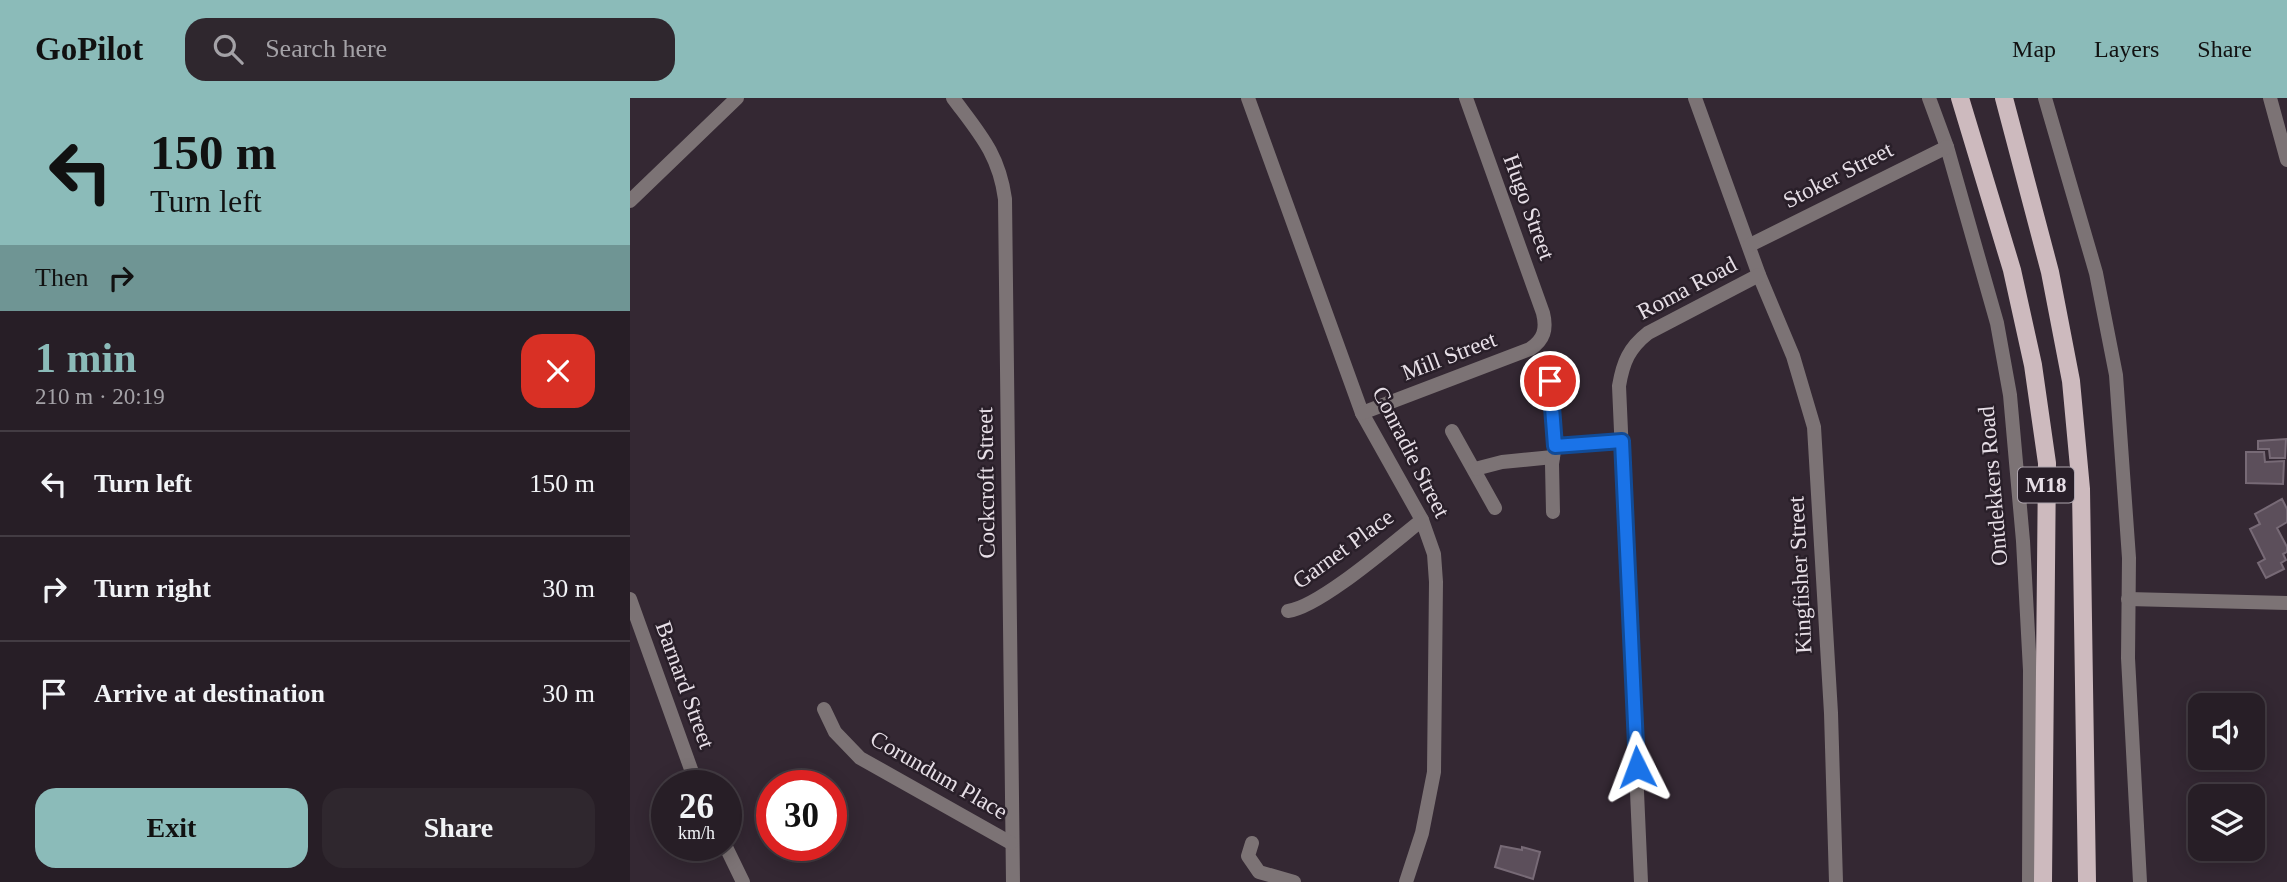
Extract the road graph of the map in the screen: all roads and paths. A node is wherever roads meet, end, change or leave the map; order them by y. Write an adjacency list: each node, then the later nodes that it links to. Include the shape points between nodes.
1 (737, 98): 14 (street)
2 (953, 98): 33 (street, Cockcroft Street, via 994,158 1005,199)
3 (1248, 98): 19 (street, Conradie Street)
4 (1466, 98): 17 (street, Hugo Street, via 1543,313)
5 (1695, 98): 15 (street, Kingfisher Street)
6 (1929, 98): 12 (street, Ontdekkers Road)
7 (1960, 98): 43 (main road, Ontdekkers Road / M18, via 2012,270 2034,365 2047,463)
8 (2004, 98): 44 (main road, M18, via 2050,272 2071,381 2081,489)
9 (2045, 98): 28 (street, via 2110,337 2123,455)
10 (2270, 98): 11 (street)
11 (2283, 134): 13 (street)
12 (1947, 147): 15 (street, Stoker Street); 42 (street, Ontdekkers Road, via 2007,369 2030,670)
13 (2287, 160)
14 (630, 201)
15 (1750, 245): 16 (street, Kingfisher Street)
16 (1759, 275): 21 (street, Roma Road, via 1635,343 1622,366 1619,386); 41 (street, Kingfisher Street, via 1793,356 1815,440)
17 (1545, 331): 19 (street, Mill Street, via 1530,349)
18 (1550, 381): 22 (street)
19 (1363, 413): 26 (street, Conradie Street)
20 (1452, 430): 23 (street)
21 (1622, 441): 22 (street); 40 (street, Roma Road)
22 (1554, 452): 23 (street); 25 (street)
23 (1475, 469): 24 (street)
24 (1495, 508)
25 (1553, 512)
26 (1422, 520): 30 (street, Garnet Place, via 1320,596); 39 (street, Conradie Street, via 1436,569 1434,772)
27 (630, 599): 32 (street, Barnard Street)
28 (2128, 599): 29 (street); 45 (street)
29 (2287, 603)
30 (1288, 611)
31 (824, 709): 33 (street, Corundum Place, via 835,732 860,758)
32 (691, 770)
33 (1012, 843): 37 (street, Cockcroft Street)
34 (1252, 843): 38 (street, via 1248,856 1259,872)
35 (733, 861): 36 (street)
36 (743, 882)
37 (1013, 882)
38 (1294, 882)
39 (1406, 882)
40 (1641, 882)
41 (1836, 882)
42 (2029, 882)
43 (2043, 882)
44 (2087, 882)
45 (2140, 882)

